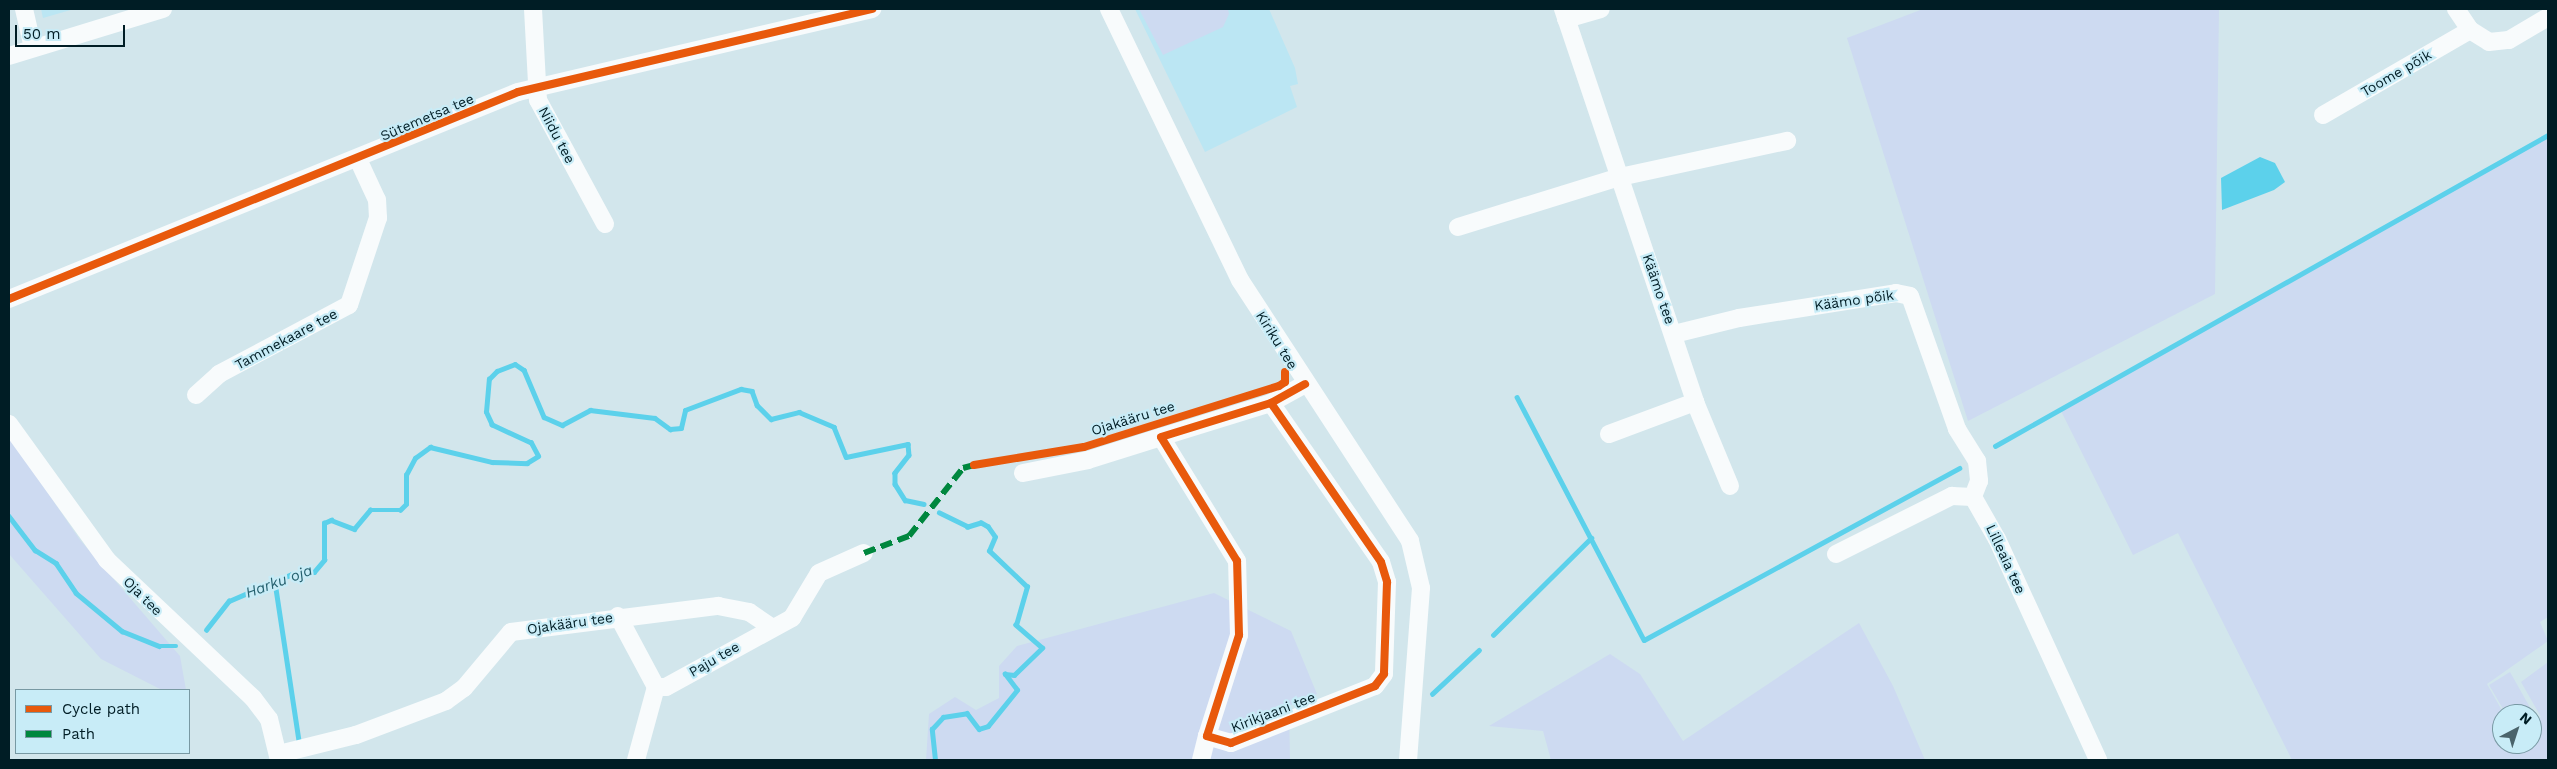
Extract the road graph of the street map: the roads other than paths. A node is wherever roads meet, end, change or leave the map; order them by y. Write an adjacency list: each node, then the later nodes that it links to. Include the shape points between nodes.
1 (24, 9): 11 (street)
2 (163, 9): 11 (street)
3 (533, 9): 13 (street, Niidu tee)
4 (872, 9): 13 (street, Sütemetsa tee)
5 (1109, 9): 22 (street, Kiriku tee, via 1240,280)
6 (1601, 9): 8 (street, Käämo tee)
7 (2456, 9): 10 (street)
8 (1564, 14): 17 (street, Käämo tee)
9 (2548, 17): 10 (street, via 2498,43 2480,40)
10 (2470, 30): 14 (street, Toome põik)
11 (33, 47): 12 (street)
12 (9, 56)
13 (540, 85): 16 (street, Sütemetsa tee); 18 (street, Niidu tee, via 538,100)
14 (2323, 115)
15 (1787, 141): 17 (street)
16 (358, 159): 20 (street, Sütemetsa tee); 23 (street, Tammekaare tee, via 377,200 378,218 349,305 220,374)
17 (1620, 177): 19 (street); 21 (street, Käämo tee)
18 (605, 224)
19 (1458, 227)
20 (9, 299)
21 (1674, 334): 24 (street, Käämo tee); 31 (street, Käämo põik, via 1739,318 1896,293 1910,296 1957,429 1980,471)
22 (1304, 384): 25 (street); 41 (street, Kiriku tee, via 1410,541 1418,563 1421,588)
23 (196, 395)
24 (1695, 402): 27 (street); 30 (street, Käämo tee)
25 (1271, 403): 28 (street); 37 (street, Kirikjaani tee, via 1381,562 1387,582 1384,674 1375,686 1231,743)
26 (9, 424): 38 (street, Oja tee, via 107,560 253,698 268,719)
27 (1609, 434)
28 (1160, 436): 29 (street, Ojakääru tee, via 1088,460); 37 (street, Kirikjaani tee, via 1237,561 1239,635)
29 (1023, 472)
30 (1730, 486)
31 (1973, 497): 33 (street, via 1952,496); 42 (street, Lilleaia tee, via 1997,539)
32 (864, 553): 35 (street, via 819,573 792,618)
33 (1836, 554)
34 (618, 616): 35 (street, Ojakääru tee, via 718,606 749,612); 36 (street); 38 (street, Ojakääru tee, via 511,632 464,688 446,701 356,735)
35 (771, 627): 36 (street, Paju tee, via 666,688)
36 (656, 686): 39 (street)
37 (1208, 736): 40 (street, Kirikjaani tee)
38 (279, 757)
39 (636, 760)
40 (1201, 760)
41 (1408, 760)
42 (2098, 760)

